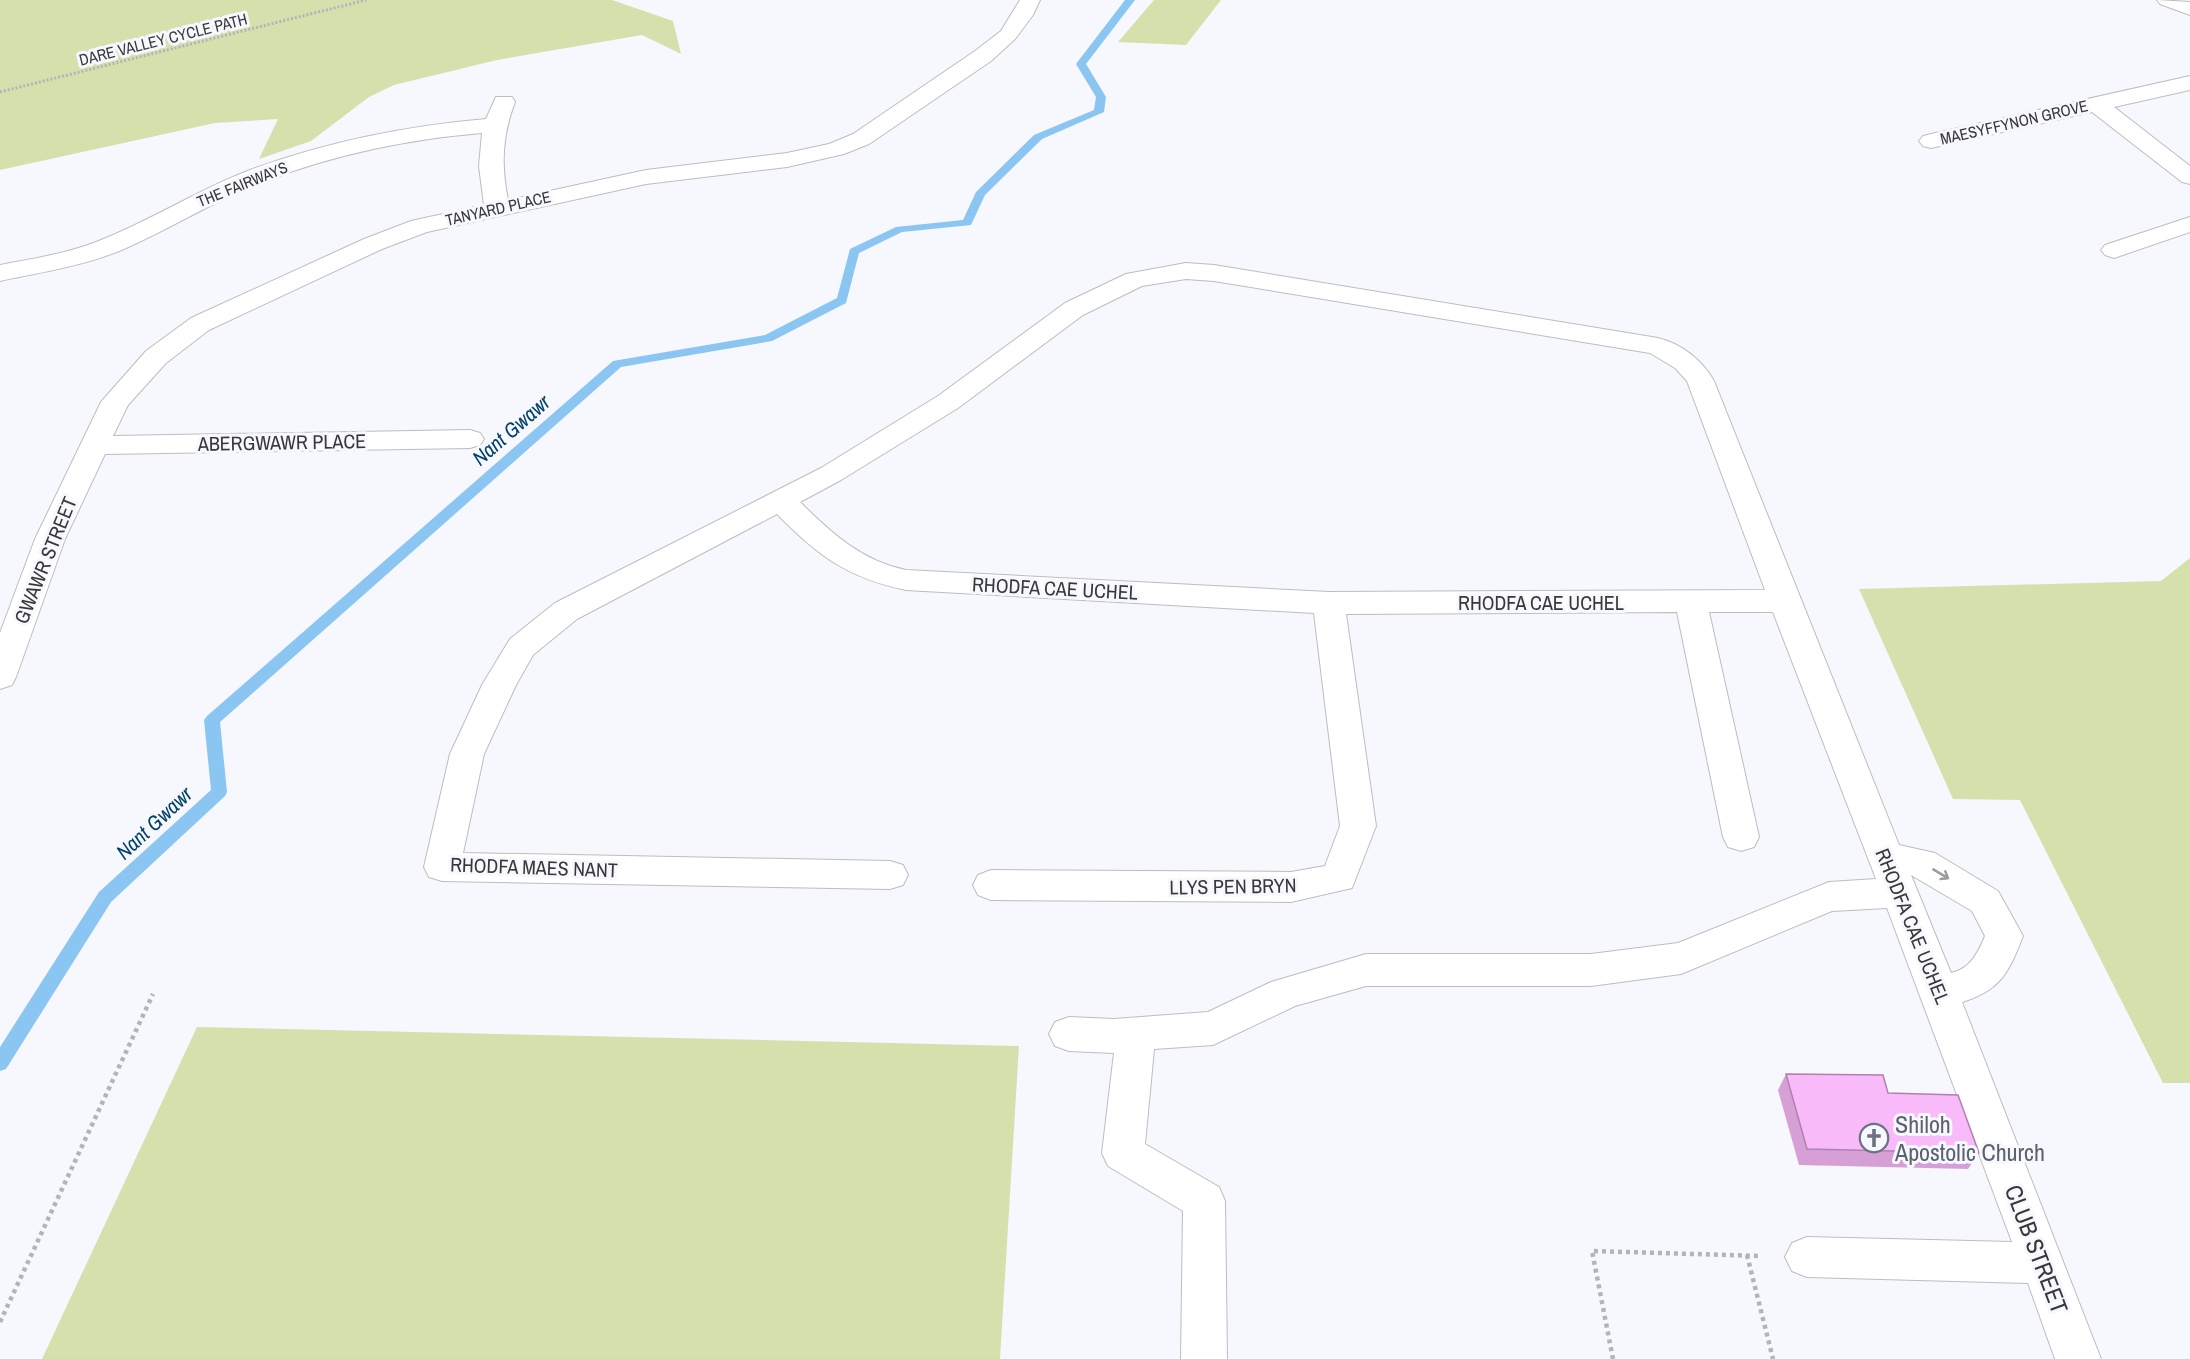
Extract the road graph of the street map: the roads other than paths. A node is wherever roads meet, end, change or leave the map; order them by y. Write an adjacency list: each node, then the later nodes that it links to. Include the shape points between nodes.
1 (1030, 0): 10 (street, TANYARD PLACE, via 1008,35 956,75 861,139 836,149 787,160 646,177)
2 (2167, 0): 3 (street)
3 (2190, 9)
4 (2190, 83): 6 (street, MAESYFFYNON GROVE)
5 (504, 102): 7 (street)
6 (2096, 104): 8 (street, MAESYFFYNON GROVE); 9 (street, MAESYFFYNON GROVE)
7 (494, 125): 10 (street, via 489,164); 13 (street, THE FAIRWAYS, via 375,139 320,155 200,200 92,252)
8 (1931, 141)
9 (2190, 177)
10 (497, 207): 15 (street, TANYARD PLACE, via 420,226 373,244 200,324 156,357 115,402)
11 (2190, 224): 12 (street)
12 (2114, 250)
13 (0, 273)
14 (470, 440): 15 (street, ABERGWAWR PLACE)
15 (93, 445): 20 (street, GWAWR STREET, via 50,539)
16 (782, 501): 18 (street, RHODFA MAES NANT, via 948,402 1074,309 1135,279 1186,271 1214,273 1623,339 1658,346 1688,362 1704,382 1707,402); 19 (street, RHODFA CAE UCHEL, via 834,551 882,577); 23 (street, RHODFA MAES NANT, via 566,611 521,647 467,754 442,867)
17 (1691, 601): 18 (street, RHODFA CAE UCHEL); 19 (street, RHODFA CAE UCHEL); 21 (street)
18 (1785, 601): 22 (street, RHODFA CAE UCHEL)
19 (1329, 603): 24 (street, LLYS PEN BRYN, via 1359,826 1339,878 1291,887)
20 (0, 677)
21 (1741, 837)
22 (1886, 857): 25 (street, RHODFA CAE UCHEL); 26 (street, one-way to 26, via 1922,863 1985,901 2004,936 1993,965 1970,986)
23 (890, 875)
24 (991, 885)
25 (1900, 892): 26 (street, RHODFA CAE UCHEL); 28 (street, via 1829,897 1681,958 1591,970 1366,970 1285,993 1214,1028)
26 (1939, 992): 29 (street, RHODFA CAE UCHEL)
27 (1069, 1034): 28 (street)
28 (1136, 1034): 32 (street, via 1124,1154 1204,1201)
29 (1983, 1105): 31 (street, CLUB STREET)
30 (1807, 1257): 31 (street)
31 (2042, 1263): 33 (street, CLUB STREET)
32 (1204, 1359)
33 (2078, 1359)

